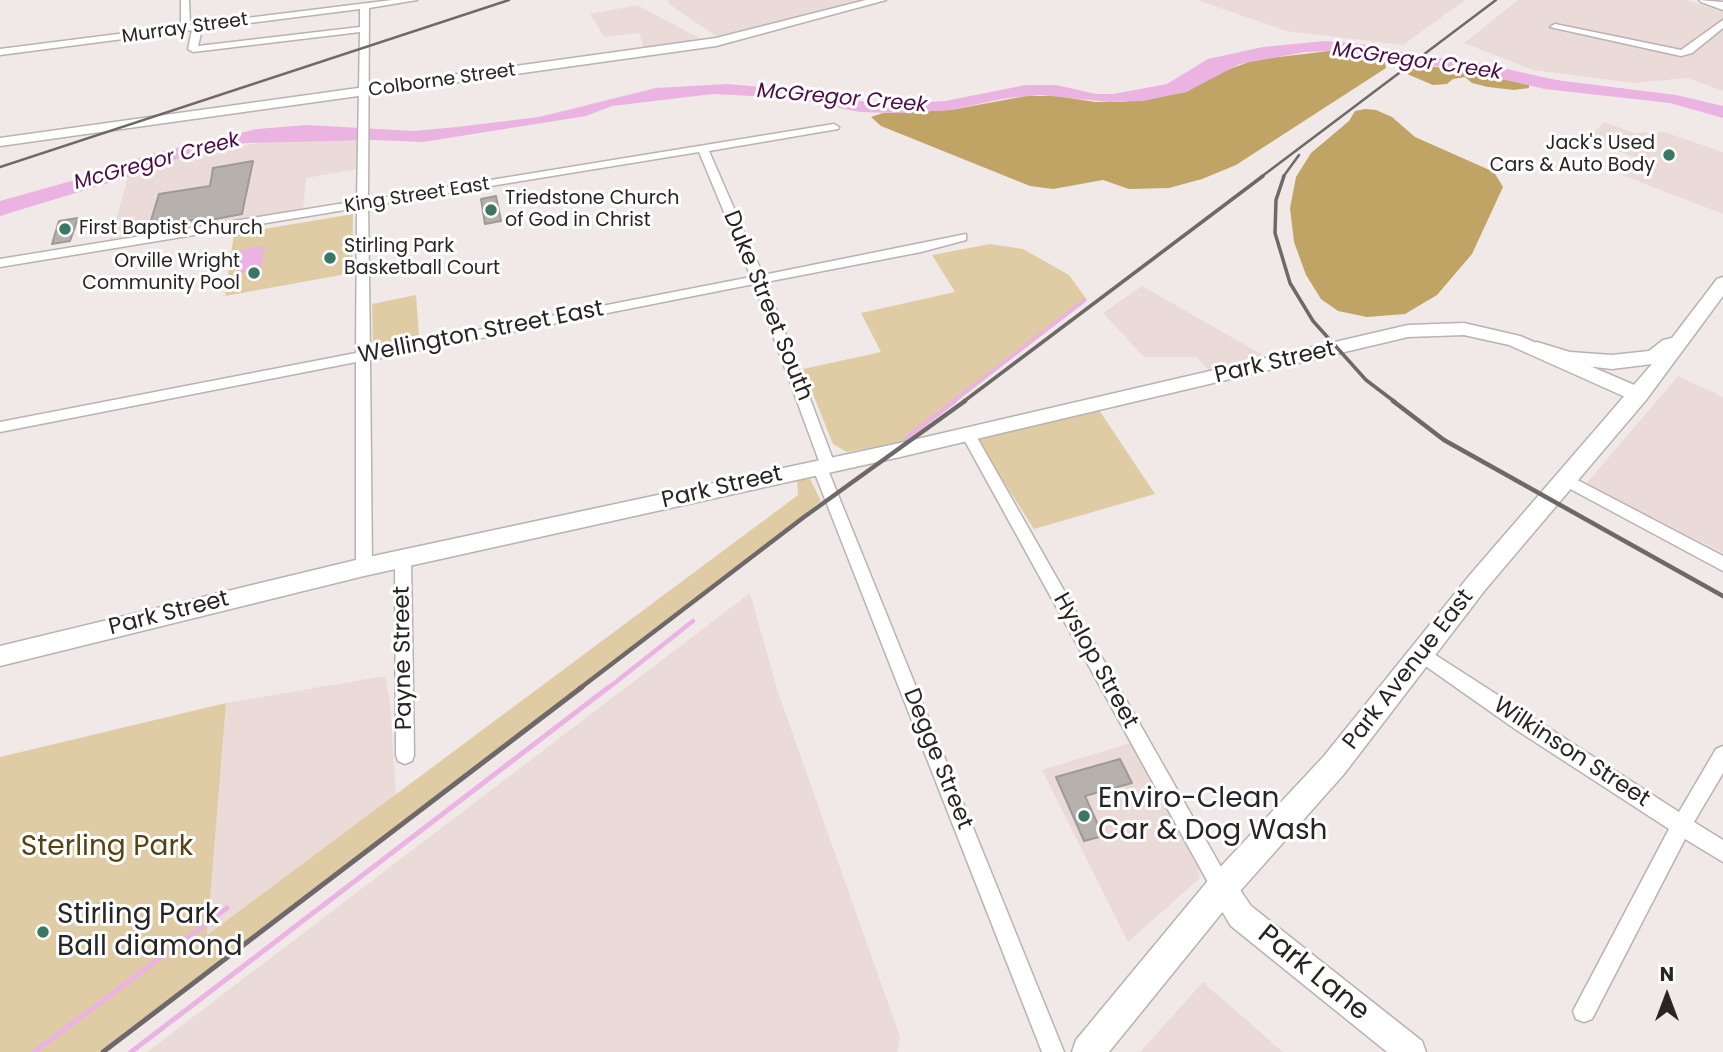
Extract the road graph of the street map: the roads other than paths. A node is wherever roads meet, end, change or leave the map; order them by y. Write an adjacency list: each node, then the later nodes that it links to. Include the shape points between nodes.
1 (185, 0): 10 (street)
2 (412, 0): 5 (street, Murray Street)
3 (880, 0): 13 (street, Colborne Street, via 716,42)
4 (1705, 0): 6 (street)
5 (365, 6): 8 (street, Murray Street); 11 (street)
6 (1723, 6)
7 (1723, 23): 9 (street, via 1681,53)
8 (198, 26): 10 (street, Murray Street); 11 (street, via 193,49 197,50)
9 (1555, 27)
10 (186, 29): 12 (street, Murray Street)
11 (364, 29): 13 (street)
12 (0, 52)
13 (362, 93): 15 (street, Colborne Street); 17 (street)
14 (834, 127): 16 (street, King Street East)
15 (0, 142)
16 (703, 149): 17 (street, King Street East); 20 (street, Duke Street South)
17 (364, 205): 19 (street, King Street East); 24 (street)
18 (962, 237): 20 (street, Wellington Street East)
19 (0, 263)
20 (759, 280): 24 (street, Wellington Street East); 28 (street, Duke Street South)
21 (1723, 283): 22 (main road, Park Avenue East)
22 (1683, 333): 23 (main road, via 1656,356 1629,362 1584,360); 25 (main road, Park Avenue East)
23 (1537, 348): 25 (street, Park Street); 27 (street, Park Street, via 1487,332 1408,331)
24 (363, 356): 26 (street, Wellington Street East); 32 (street)
25 (1639, 395): 29 (main road, Park Avenue East)
26 (0, 427)
27 (968, 435): 28 (street, Park Street); 39 (street, Hyslop Street)
28 (824, 466): 30 (street, Park Street); 41 (street, Degge Street)
29 (1566, 480): 31 (street); 33 (main road, Park Avenue East)
30 (402, 560): 32 (street, Park Street); 35 (street, Payne Street)
31 (1723, 564)
32 (364, 567): 34 (street, Park Street)
33 (1420, 653): 37 (street, Wilkinson Street); 39 (main road, Park Avenue East, via 1334,765)
34 (0, 656)
35 (405, 755)
36 (1723, 755): 37 (street)
37 (1682, 825): 38 (street, Wilkinson Street); 40 (street)
38 (1723, 852)
39 (1222, 888): 42 (main road, Park Avenue East); 43 (street, Park Lane, via 1241,916)
40 (1584, 1011)
41 (1053, 1052)
42 (1088, 1052)
43 (1412, 1052)

